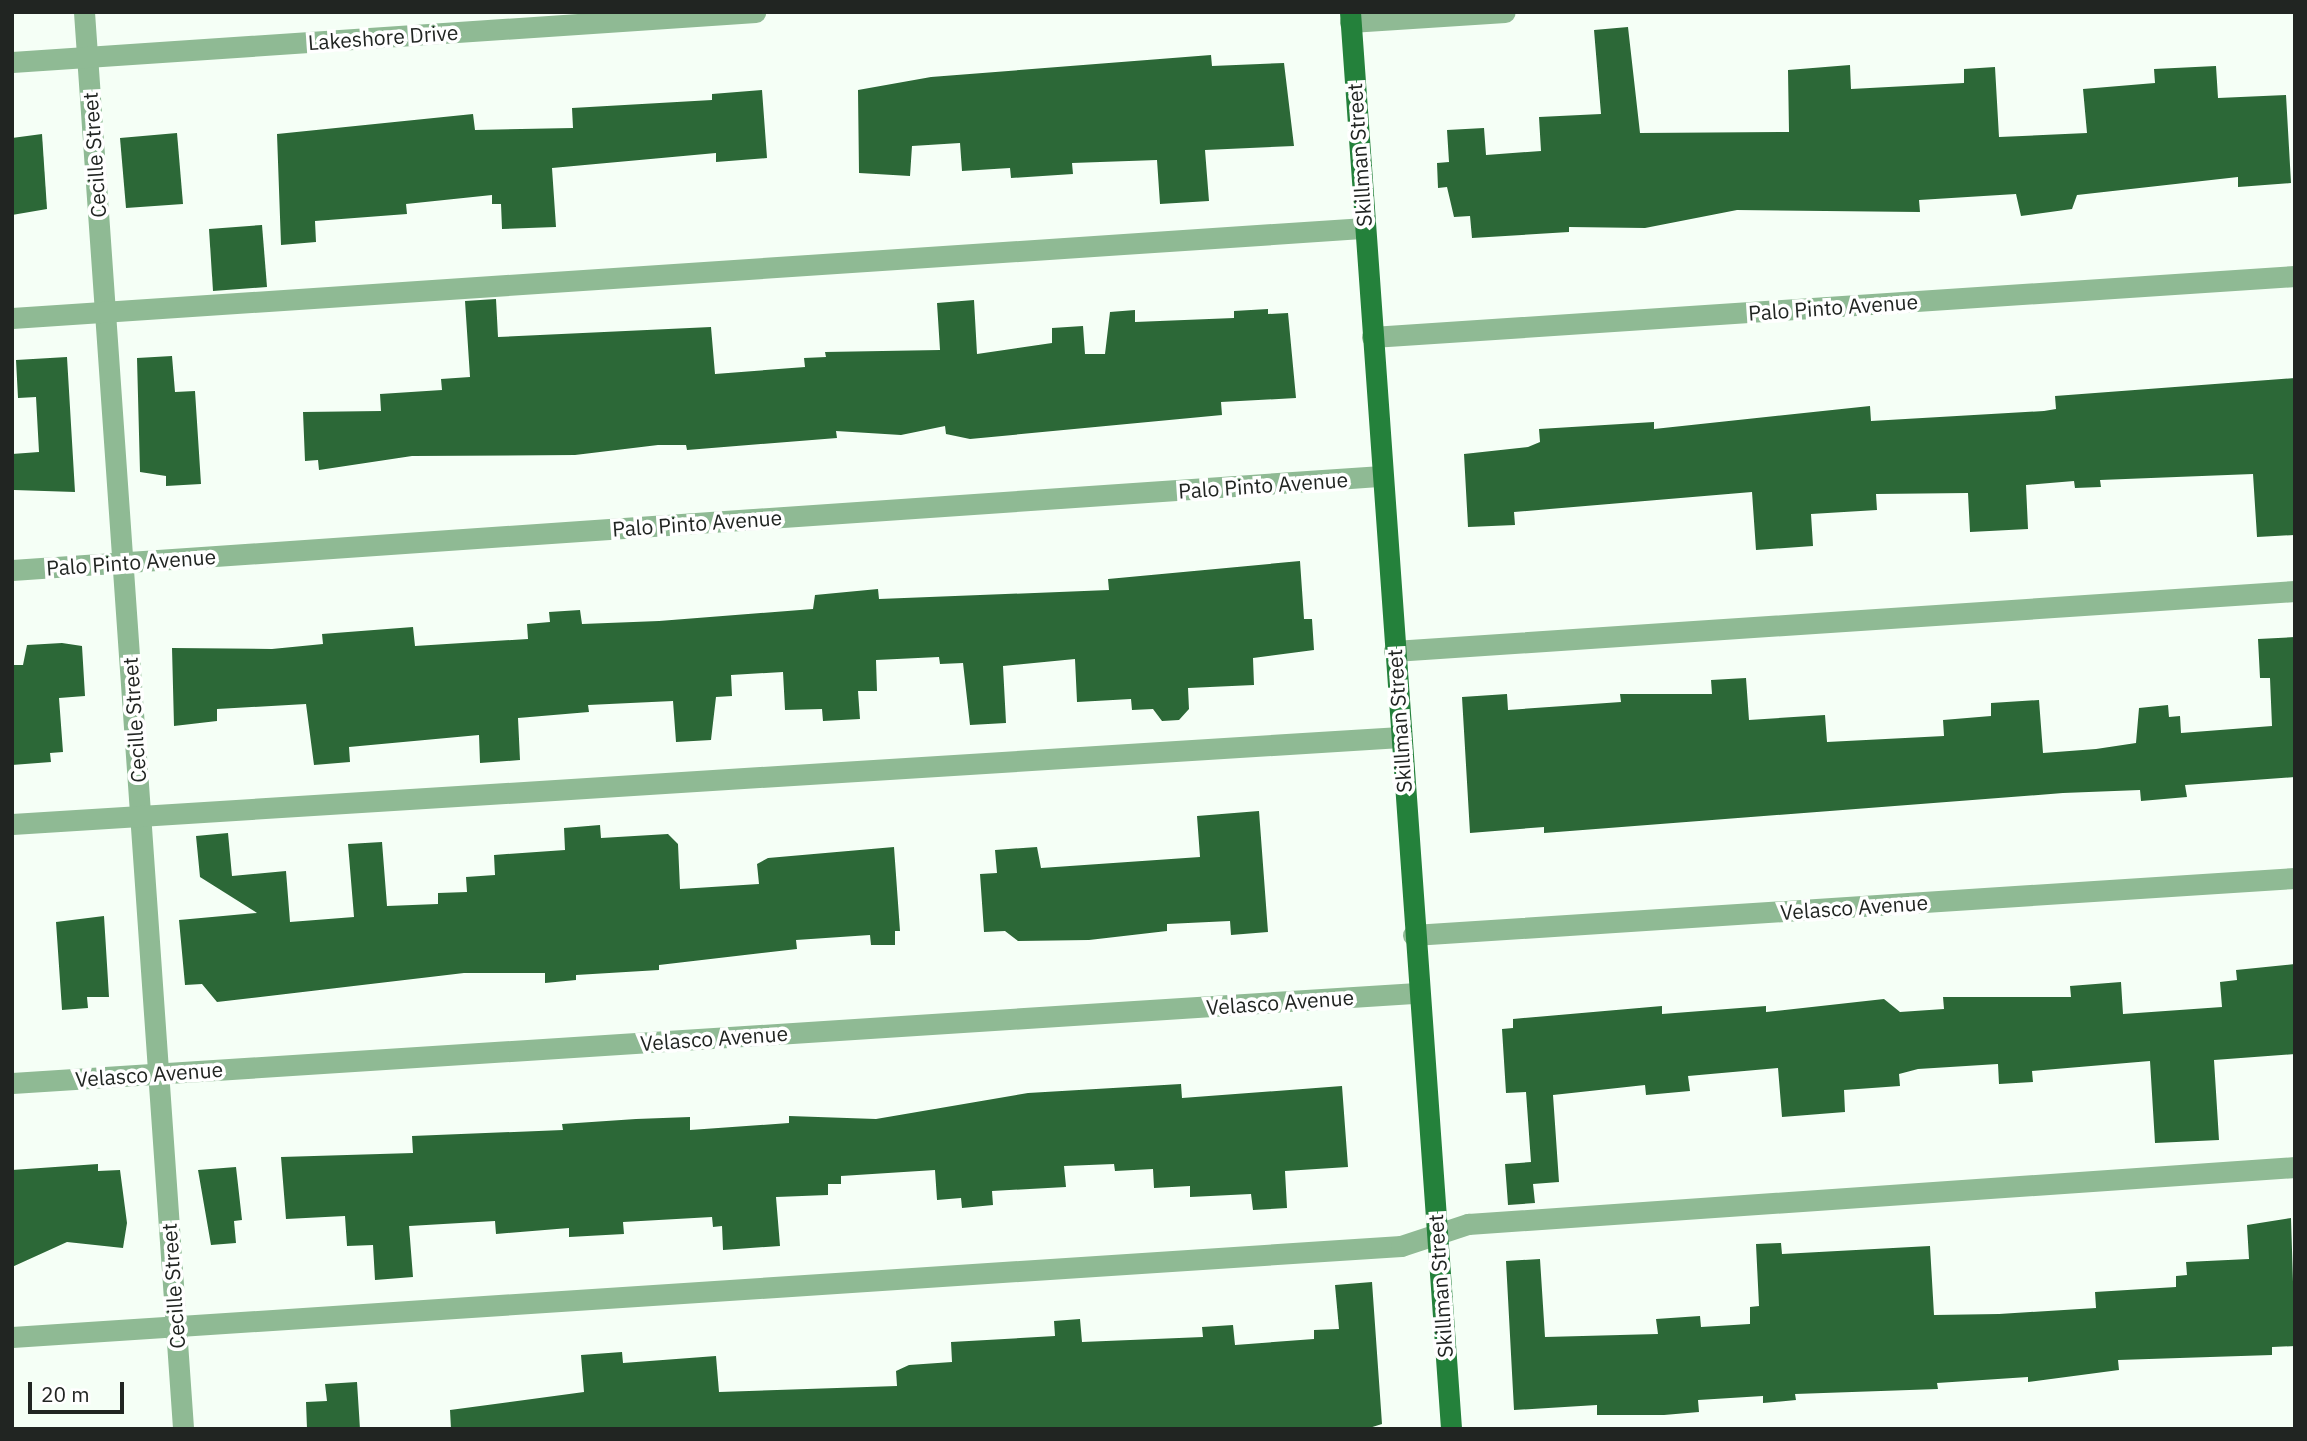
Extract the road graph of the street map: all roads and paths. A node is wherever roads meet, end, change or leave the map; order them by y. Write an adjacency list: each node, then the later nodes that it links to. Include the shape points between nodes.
1 (84, 12): 5 (street, Cecille Street)
2 (755, 12): 5 (street, Lakeshore Drive)
3 (1505, 12): 4 (street)
4 (1350, 17): 7 (main road, Skillman Street)
5 (87, 57): 6 (street, Lakeshore Drive); 9 (street, Cecille Street)
6 (12, 62)
7 (1365, 228): 9 (street); 11 (main road, Skillman Street)
8 (2295, 276): 11 (street, Palo Pinto Avenue)
9 (105, 313): 10 (street); 13 (street, Cecille Street)
10 (12, 318)
11 (1372, 337): 12 (main road, Skillman Street)
12 (1381, 476): 13 (street, Palo Pinto Avenue); 16 (main road, Skillman Street)
13 (123, 562): 14 (street, Palo Pinto Avenue); 18 (street, Cecille Street)
14 (12, 570)
15 (2295, 591): 16 (street)
16 (1394, 651): 17 (main road, Skillman Street)
17 (1400, 737): 18 (street); 21 (main road, Skillman Street)
18 (140, 814): 19 (street); 23 (street, Cecille Street)
19 (12, 824)
20 (2295, 878): 21 (street, Velasco Avenue)
21 (1413, 935): 22 (main road, Skillman Street)
22 (1417, 993): 23 (street, Velasco Avenue); 26 (main road, Skillman Street)
23 (158, 1073): 24 (street, Velasco Avenue); 27 (street, Cecille Street)
24 (12, 1083)
25 (2295, 1167): 26 (street, via 1468,1224)
26 (1437, 1237): 27 (street, via 1401,1246); 30 (main road, Skillman Street)
27 (176, 1325): 28 (street); 29 (street, Cecille Street)
28 (12, 1337)
29 (183, 1429)
30 (1451, 1429)

